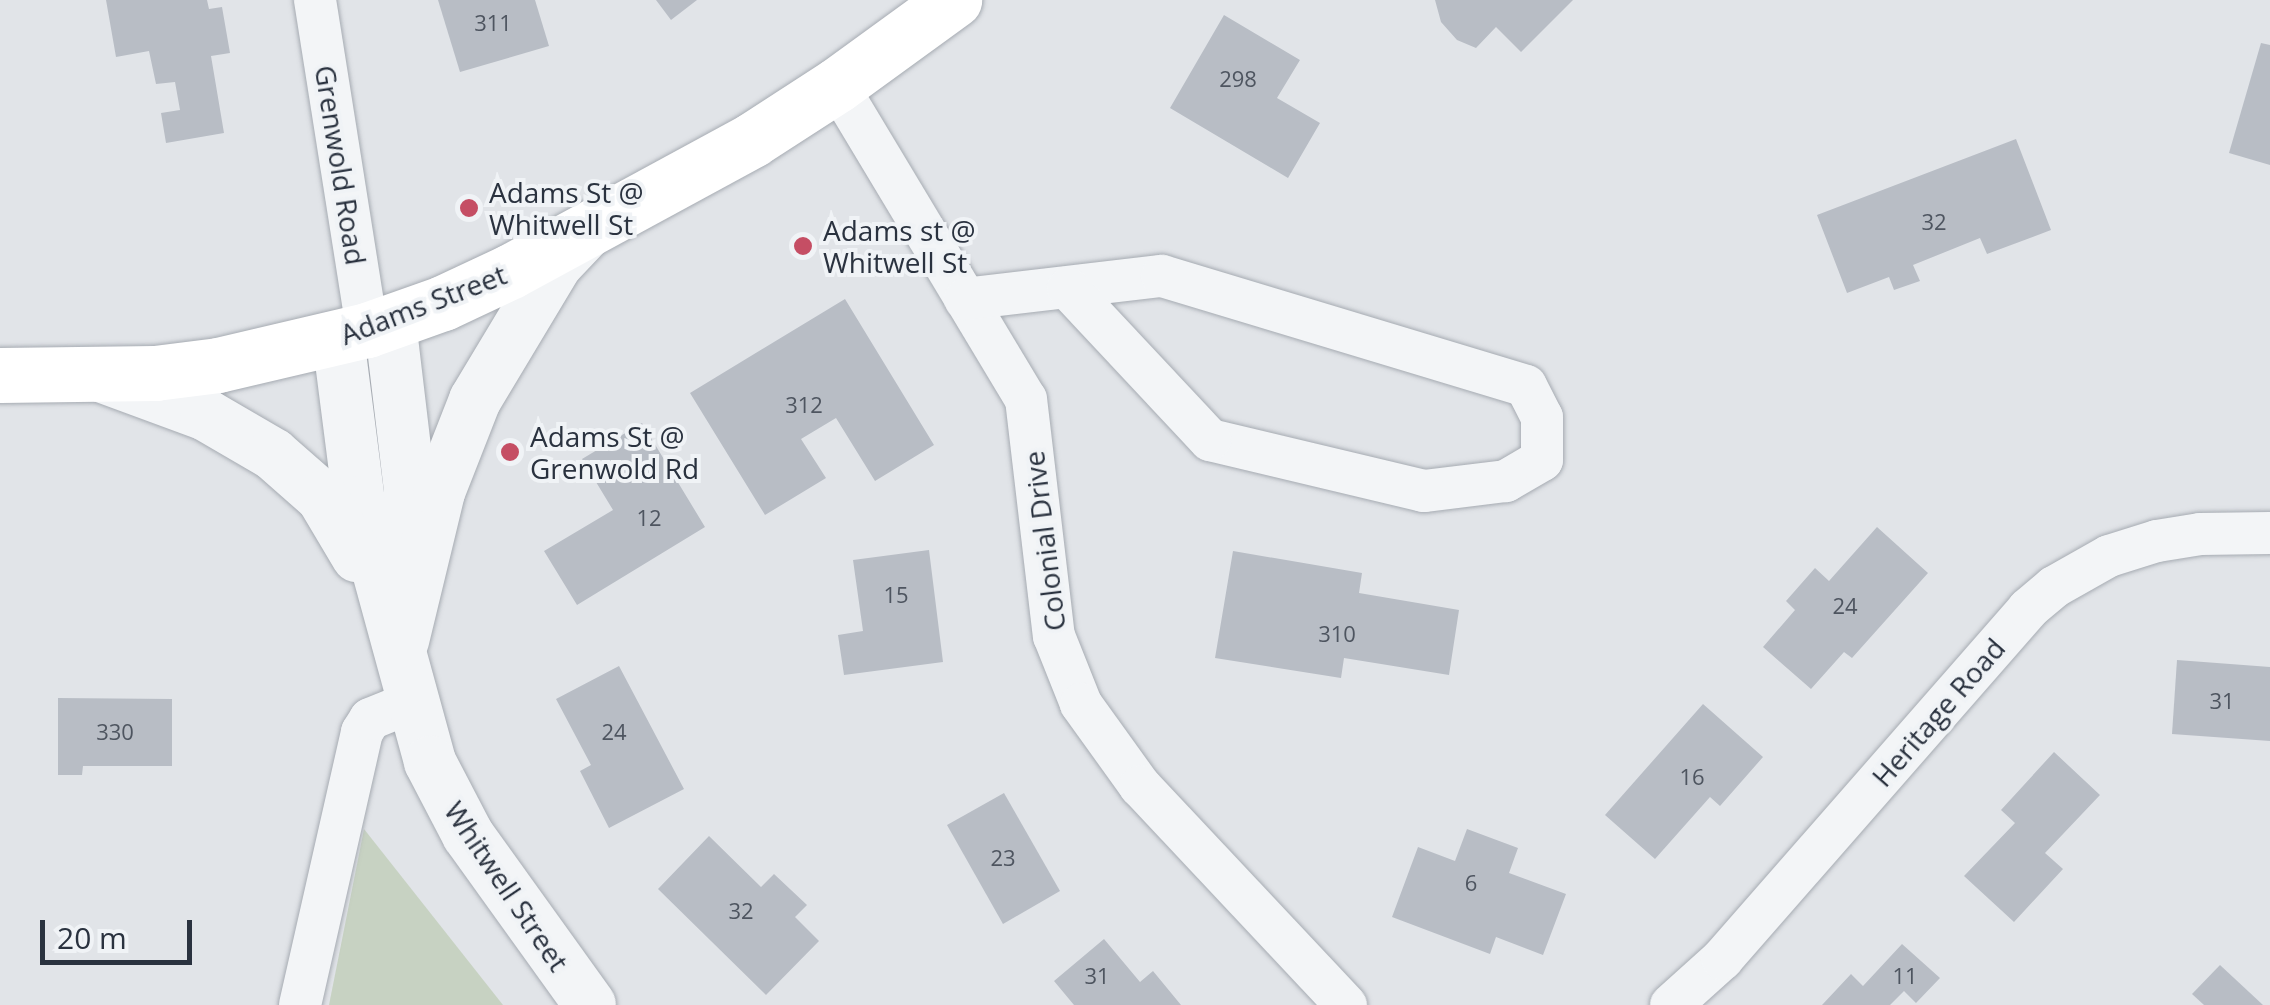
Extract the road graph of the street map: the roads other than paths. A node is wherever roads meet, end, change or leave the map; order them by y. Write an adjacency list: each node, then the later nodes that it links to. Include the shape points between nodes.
1 (315, 0): 7 (street, Grenwold Road)
2 (954, 0): 3 (main road, Adams Street)
3 (837, 85): 4 (main road, Adams Street); 6 (street, Colonial Drive)
4 (588, 230): 7 (main road, Adams Street, via 494,279); 11 (street, via 556,264 476,400 439,492)
5 (1068, 288): 5 (street, via 1210,440 1424,491 1506,481 1542,460 1542,417 1526,386 1162,276); 6 (street)
6 (965, 298): 15 (street, Colonial Drive, via 1026,399 1050,618 1081,704 1140,786)
7 (365, 330): 9 (main road, Adams Street, via 218,365); 11 (street, Whitwell Street, via 410,490)
8 (0, 375): 9 (main road, Adams Street)
9 (98, 375): 11 (street, via 206,415 307,481 337,516)
10 (2270, 534): 16 (street, Heritage Road, via 2156,541 2109,556 2054,587 1722,959)
11 (402, 648): 12 (street, Whitwell Street)
12 (412, 702): 13 (street, via 370,719 362,732); 14 (street, Whitwell Street, via 430,762 468,836)
13 (300, 1005)
14 (590, 1005)
15 (1346, 1005)
16 (1671, 1005)

